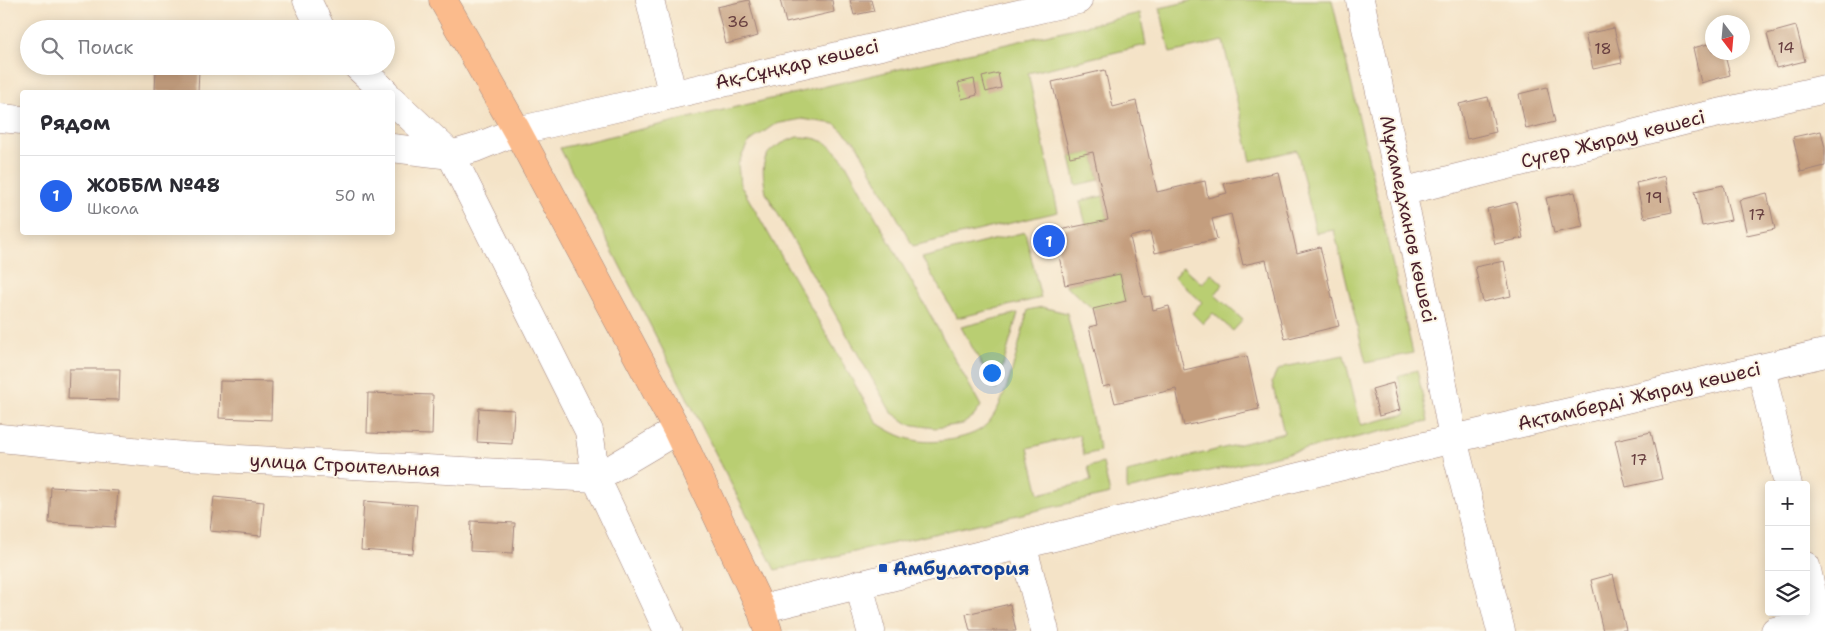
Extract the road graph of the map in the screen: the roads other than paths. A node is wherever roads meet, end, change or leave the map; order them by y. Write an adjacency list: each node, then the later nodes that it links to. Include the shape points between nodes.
1 (308, 0): 6 (street)
2 (443, 0): 14 (main road)
3 (650, 0): 10 (street)
4 (1078, 0): 10 (street, Ақ-Сұңқар көшесі)
5 (1360, 0): 17 (street, Мұхамедханов көшесі)
6 (317, 20)
7 (367, 75): 9 (street)
8 (1825, 89): 17 (street, Сүгер Жырау көшесі, via 1692,118)
9 (383, 90)
10 (672, 93): 14 (street, Ақ-Сұңқар көшесі)
11 (395, 103): 16 (street)
12 (0, 118): 13 (street)
13 (20, 120)
14 (517, 131): 16 (street, Ақ-Сұңқар көшесі); 20 (main road)
15 (395, 148): 16 (street)
16 (451, 155): 23 (street, via 589,431)
17 (1401, 192): 22 (street, Мұхамедханов көшесі)
18 (1825, 354): 19 (street, Ақтамберді Жырау көшесі)
19 (1761, 368): 22 (street, Ақтамберді Жырау көшесі); 24 (street)
20 (677, 430): 23 (street); 28 (main road)
21 (0, 438): 23 (street, улица Строительная, via 184,456)
22 (1454, 439): 25 (street, Ақтамберді Жырау көшесі); 33 (street, Мұхамедханов көшесі)
23 (596, 478): 30 (street)
24 (1787, 481)
25 (1022, 544): 27 (street, Ақтамберді Жырау көшесі); 32 (street)
26 (1807, 571): 29 (street)
27 (859, 584): 28 (street, Ақтамберді Жырау көшесі); 31 (street)
28 (764, 620)
29 (1822, 624): 34 (street)
30 (668, 631)
31 (870, 631)
32 (1044, 631)
33 (1501, 631)
34 (1775, 631)

